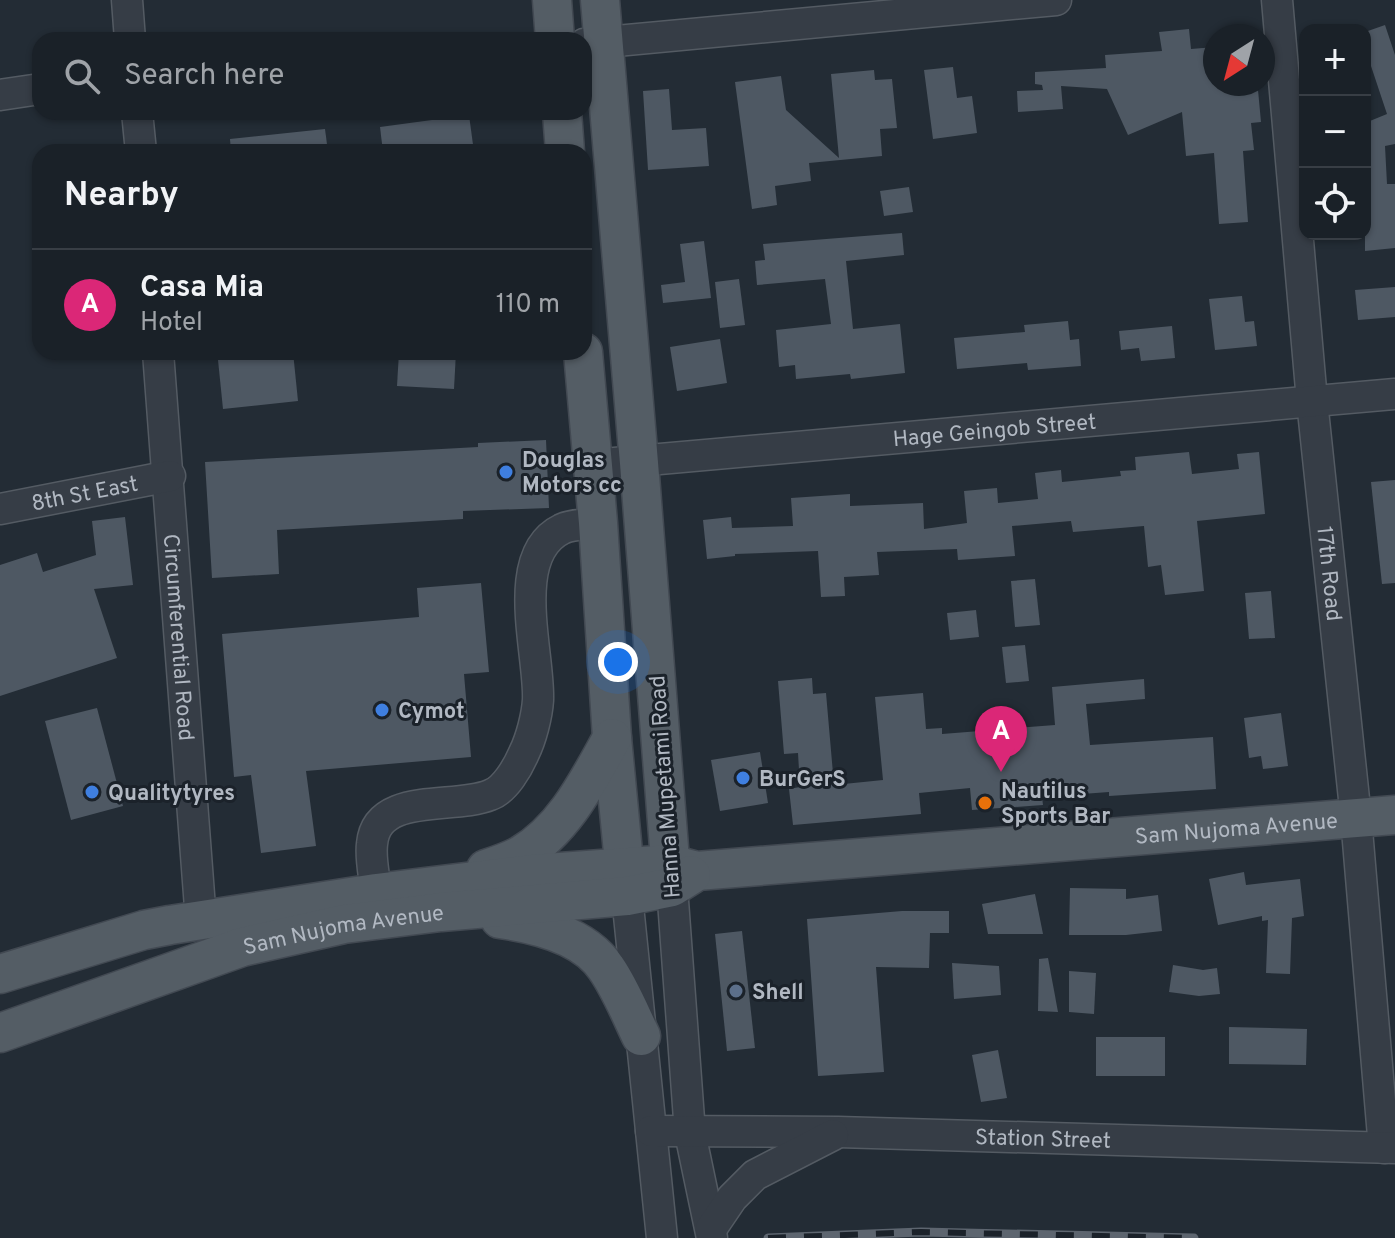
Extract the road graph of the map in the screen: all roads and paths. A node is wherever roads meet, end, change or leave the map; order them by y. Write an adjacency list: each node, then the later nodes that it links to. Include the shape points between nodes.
1 (127, 0): 6 (street)
2 (552, 0): 7 (main road)
3 (600, 0): 8 (main road, Hanna Mupetami Road)
4 (1056, 0): 8 (street)
5 (1277, 0): 18 (street, 17th Road)
6 (129, 32)
7 (554, 32)
8 (594, 44): 19 (main road, Hanna Mupetami Road)
9 (32, 90): 10 (street)
10 (0, 95)
11 (138, 120): 13 (street)
12 (563, 120): 14 (main road)
13 (140, 144)
14 (564, 144)
15 (159, 360): 21 (street, Circumferential Road)
16 (584, 360): 20 (main road, Hanna Mupetami Road)
17 (1395, 394): 18 (street, Hage Geingob Street)
18 (1312, 401): 19 (street, Hage Geingob Street); 26 (street, 17th Road)
19 (639, 463): 20 (street, Hage Geingob Street); 27 (main road, Hanna Mupetami Road)
20 (592, 465): 23 (main road, Hanna Mupetami Road)
21 (170, 476): 22 (street, 8th St East); 31 (street, Circumferential Road)
22 (0, 509)
23 (598, 523): 24 (main road, Hanna Mupetami Road); 29 (street, via 563,528 547,540 534,565 530,585 538,702 525,753 492,795 392,811 378,825 372,844)
24 (612, 738): 28 (main road, Hanna Mupetami Road); 30 (main road, via 585,786 543,839)
25 (1395, 815): 26 (main road, Sam Nujoma Avenue)
26 (1356, 818): 27 (main road, Sam Nujoma Avenue); 39 (street, 17th Road)
27 (680, 874): 28 (main road, Sam Nujoma Avenue); 38 (street, Hanna Mupetami Road)
28 (626, 882): 30 (main road, Sam Nujoma Avenue); 35 (street, Hanna Mupetami Road)
29 (376, 893): 30 (main road, Sam Nujoma Avenue); 31 (main road, Sam Nujoma Avenue)
30 (446, 898): 32 (main road, Sam Nujoma Avenue); 35 (main road, via 571,937 605,965)
31 (201, 921): 32 (main road, via 210,943); 33 (main road, Sam Nujoma Avenue, via 144,930)
32 (203, 960): 34 (main road, Sam Nujoma Avenue)
33 (0, 974)
34 (0, 1033)
35 (641, 1036): 36 (street, Hanna Mupetami Road)
36 (651, 1131): 38 (street, Station Street); 41 (street, Hanna Mupetami Road)
37 (838, 1132): 38 (street, Station Street); 39 (street, Station Street); 40 (street, via 755,1175 732,1198)
38 (690, 1133): 40 (street, Hanna Mupetami Road)
39 (1390, 1148)
40 (711, 1233)
41 (662, 1238)

